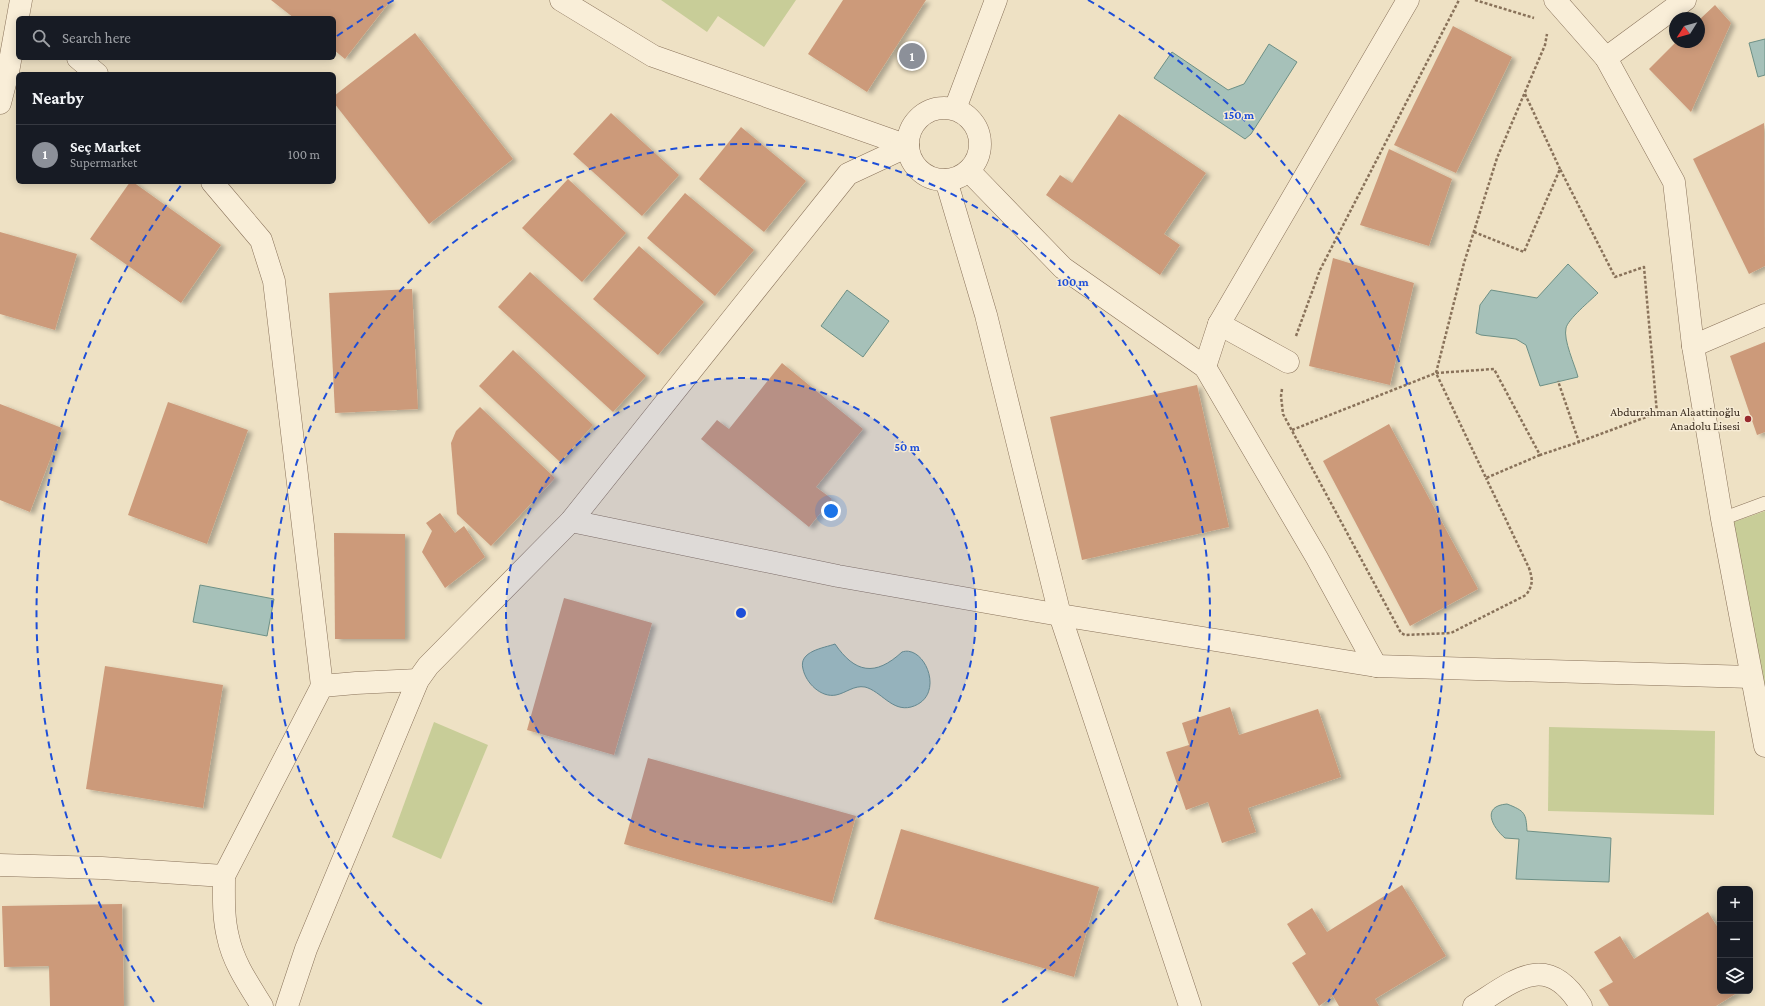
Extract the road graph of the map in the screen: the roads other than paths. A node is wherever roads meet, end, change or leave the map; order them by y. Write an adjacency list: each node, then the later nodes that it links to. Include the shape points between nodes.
1 (561, 0): 12 (street, via 653,56)
2 (996, 0): 11 (street)
3 (1408, 0): 17 (street)
4 (1555, 0): 7 (street)
5 (1685, 0): 7 (street)
6 (16, 40): 10 (street)
7 (1606, 58): 18 (street, via 1674,182)
8 (80, 60): 9 (street)
9 (95, 72)
10 (0, 103)
11 (956, 109): 12 (street, via 931,110 921,116 913,124); 13 (street, via 967,116 980,136 980,149)
12 (908, 146): 14 (street, via 910,157 920,170 934,179); 23 (street, via 848,174)
13 (969, 171): 14 (street, via 958,178); 20 (street, via 1064,268)
14 (946, 180): 24 (street, via 986,315)
15 (214, 184): 28 (street, via 261,240 274,281)
16 (1765, 315): 18 (street)
17 (1219, 324): 19 (street); 20 (street)
18 (1693, 346): 22 (street)
19 (1288, 362)
20 (1205, 367): 25 (street, via 1317,558)
21 (1765, 503): 22 (lane)
22 (1722, 519): 26 (street)
23 (571, 521): 24 (street, via 838,576); 27 (street, via 428,666)
24 (1060, 615): 25 (street); 32 (street)
25 (1376, 666): 26 (street)
26 (1751, 677): 29 (street)
27 (418, 680): 28 (street); 34 (street, via 306,949)
28 (322, 686): 31 (street)
29 (1765, 746)
30 (0, 865): 31 (street, via 102,868)
31 (224, 876): 33 (street, via 223,909 228,938 238,965)
32 (1182, 981): 35 (street); 36 (street)
33 (262, 1006)
34 (287, 1006)
35 (1190, 1006)
36 (1201, 1006)
37 (1474, 1006): 38 (street, via 1518,978 1544,974 1568,988)
38 (1581, 1006)

